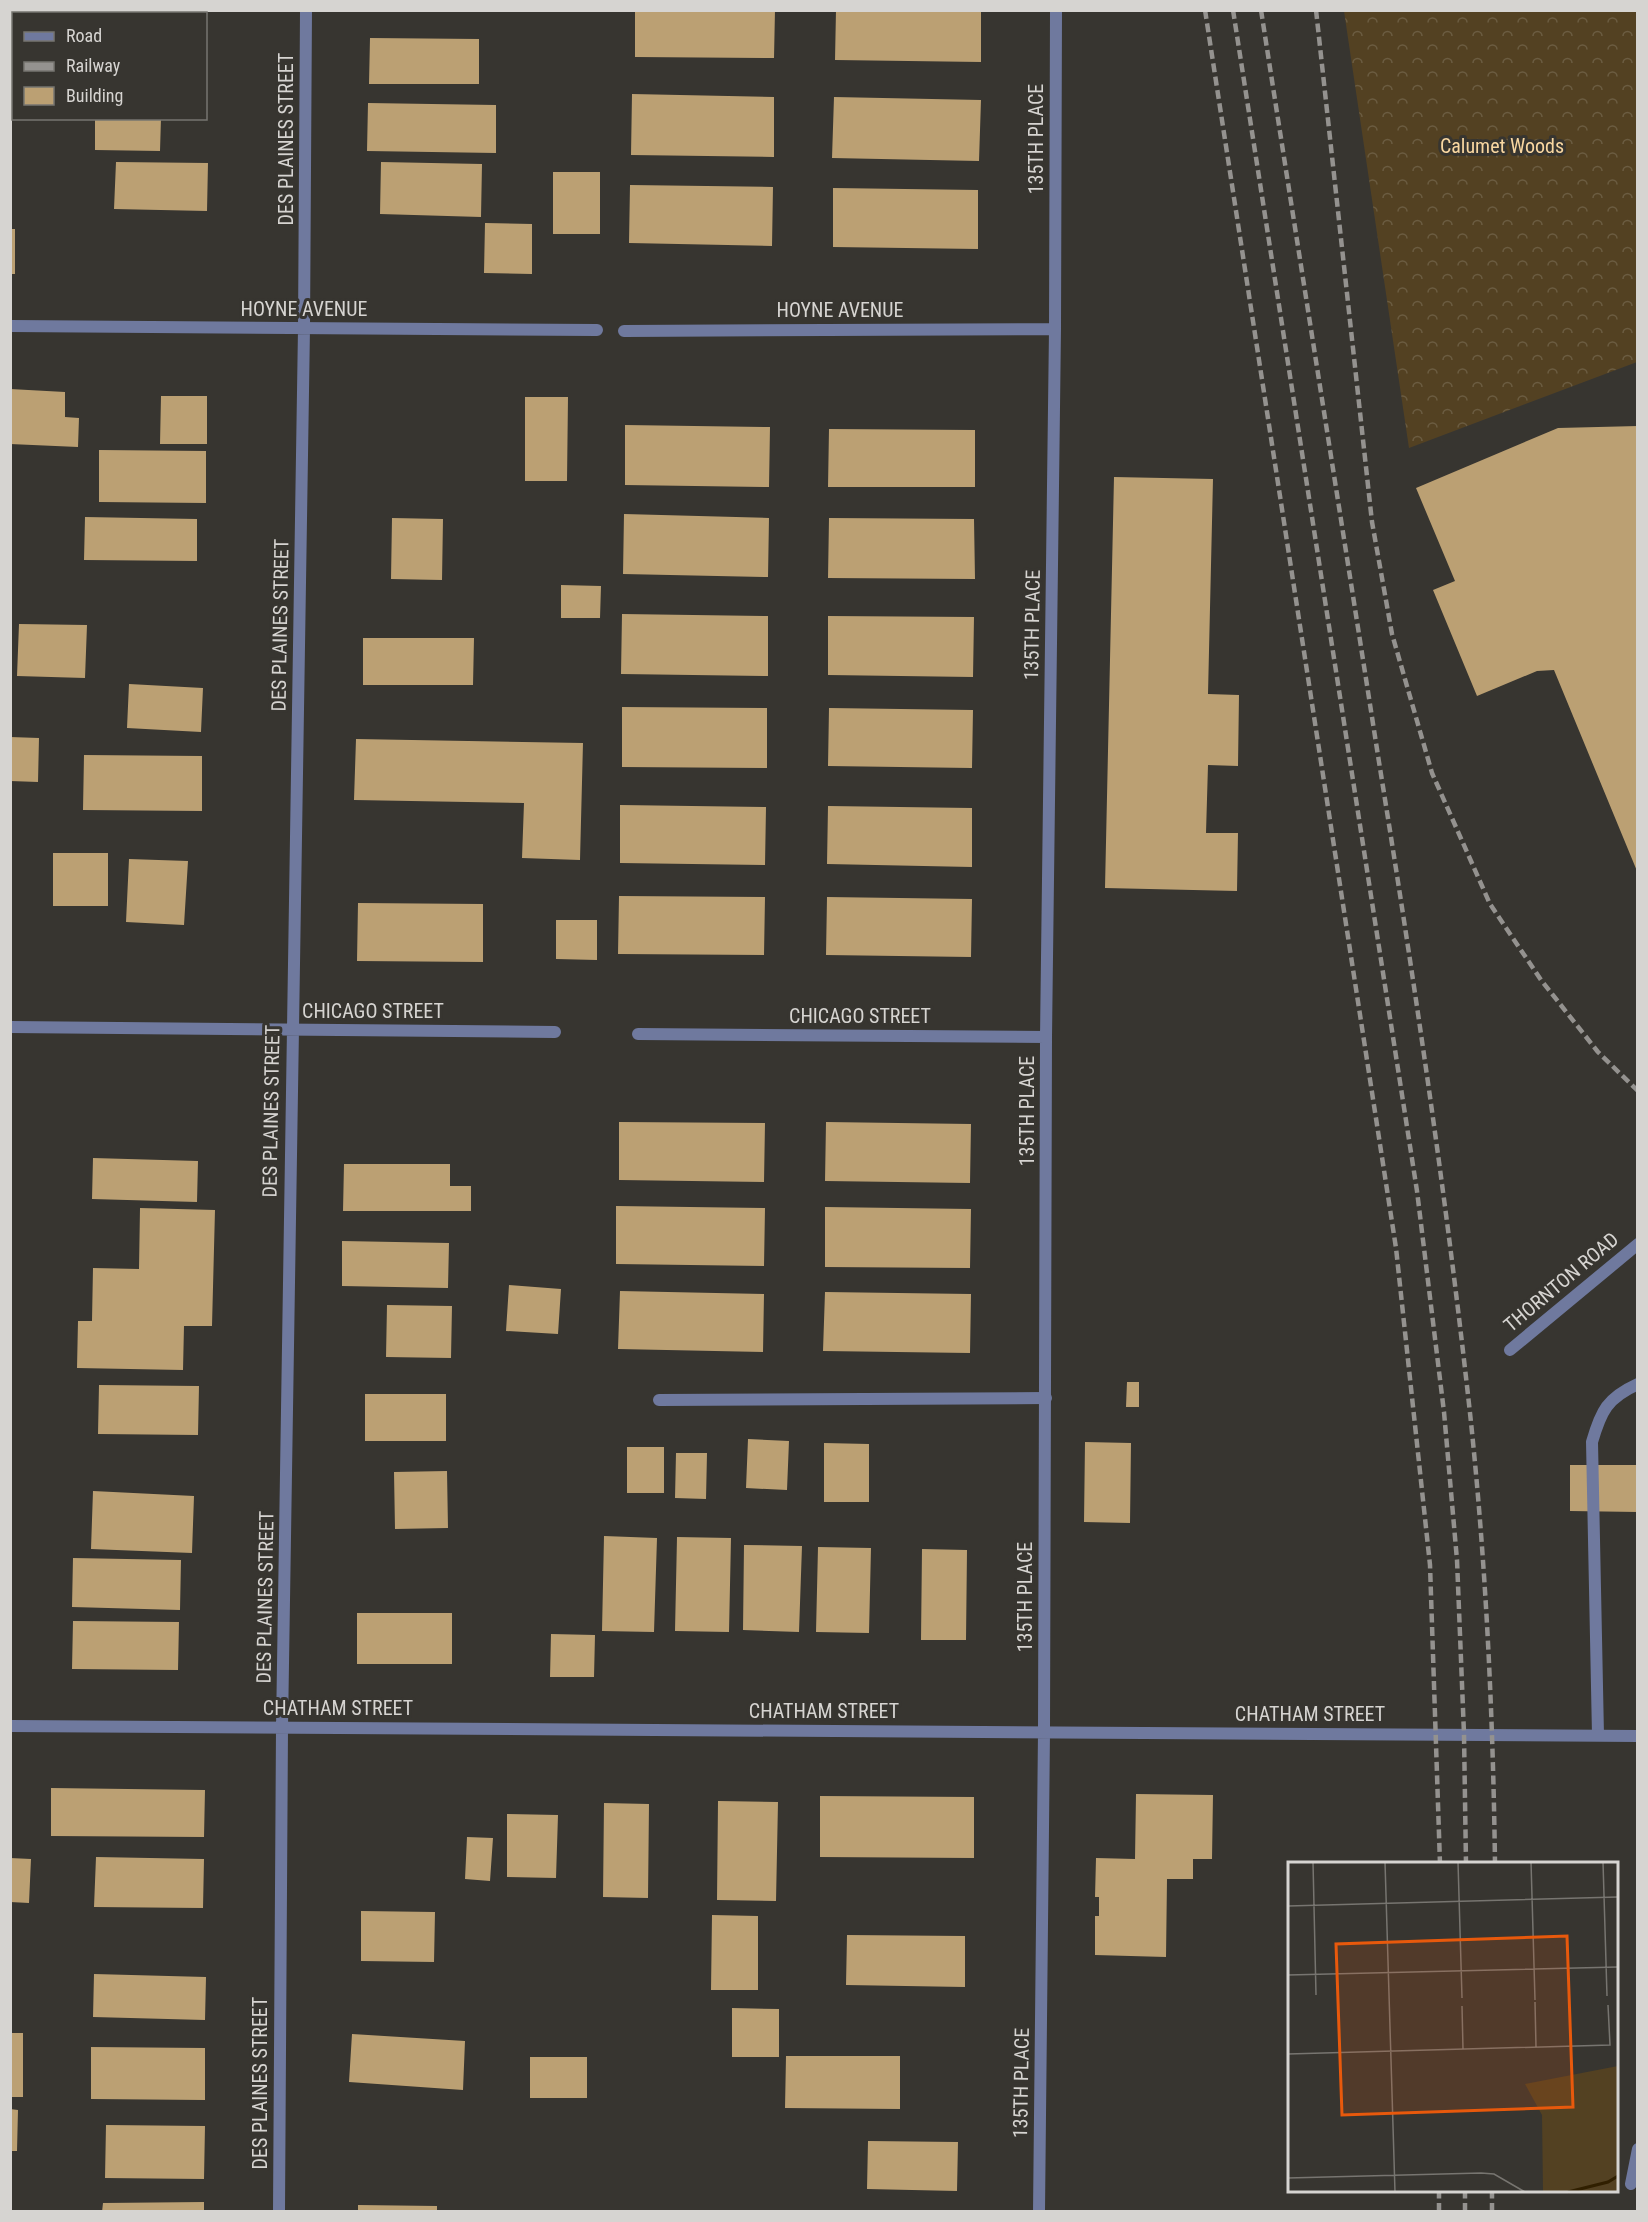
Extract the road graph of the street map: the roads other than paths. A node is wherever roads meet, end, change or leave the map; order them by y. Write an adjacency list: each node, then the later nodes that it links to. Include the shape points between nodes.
1 (306, 10): 4 (street, DES PLAINES STREET)
2 (1056, 10): 5 (street, 135TH PLACE)
3 (10, 326): 4 (street, HOYNE AVENUE)
4 (304, 328): 6 (street, HOYNE AVENUE); 9 (street, DES PLAINES STREET)
5 (1055, 329): 7 (street, HOYNE AVENUE); 12 (street, 135TH PLACE)
6 (597, 330)
7 (624, 331)
8 (10, 1027): 9 (street, CHICAGO STREET)
9 (292, 1030): 10 (street, CHICAGO STREET); 19 (street, DES PLAINES STREET)
10 (555, 1032)
11 (638, 1034): 12 (street, CHICAGO STREET)
12 (1046, 1037): 16 (street, 135TH PLACE)
13 (1638, 1244): 14 (street, THORNTON ROAD)
14 (1510, 1350)
15 (1638, 1384): 21 (street, via 1619,1393 1605,1408 1592,1442)
16 (1046, 1398): 17 (street); 20 (street, 135TH PLACE)
17 (659, 1400)
18 (10, 1726): 19 (street, CHATHAM STREET)
19 (282, 1728): 20 (street, CHATHAM STREET); 25 (street, DES PLAINES STREET)
20 (1044, 1732): 21 (street, CHATHAM STREET); 26 (street, 135TH PLACE)
21 (1598, 1736): 22 (street, CHATHAM STREET)
22 (1638, 1736)
23 (1638, 2149): 24 (street)
24 (1631, 2184)
25 (279, 2211)
26 (1039, 2211)

